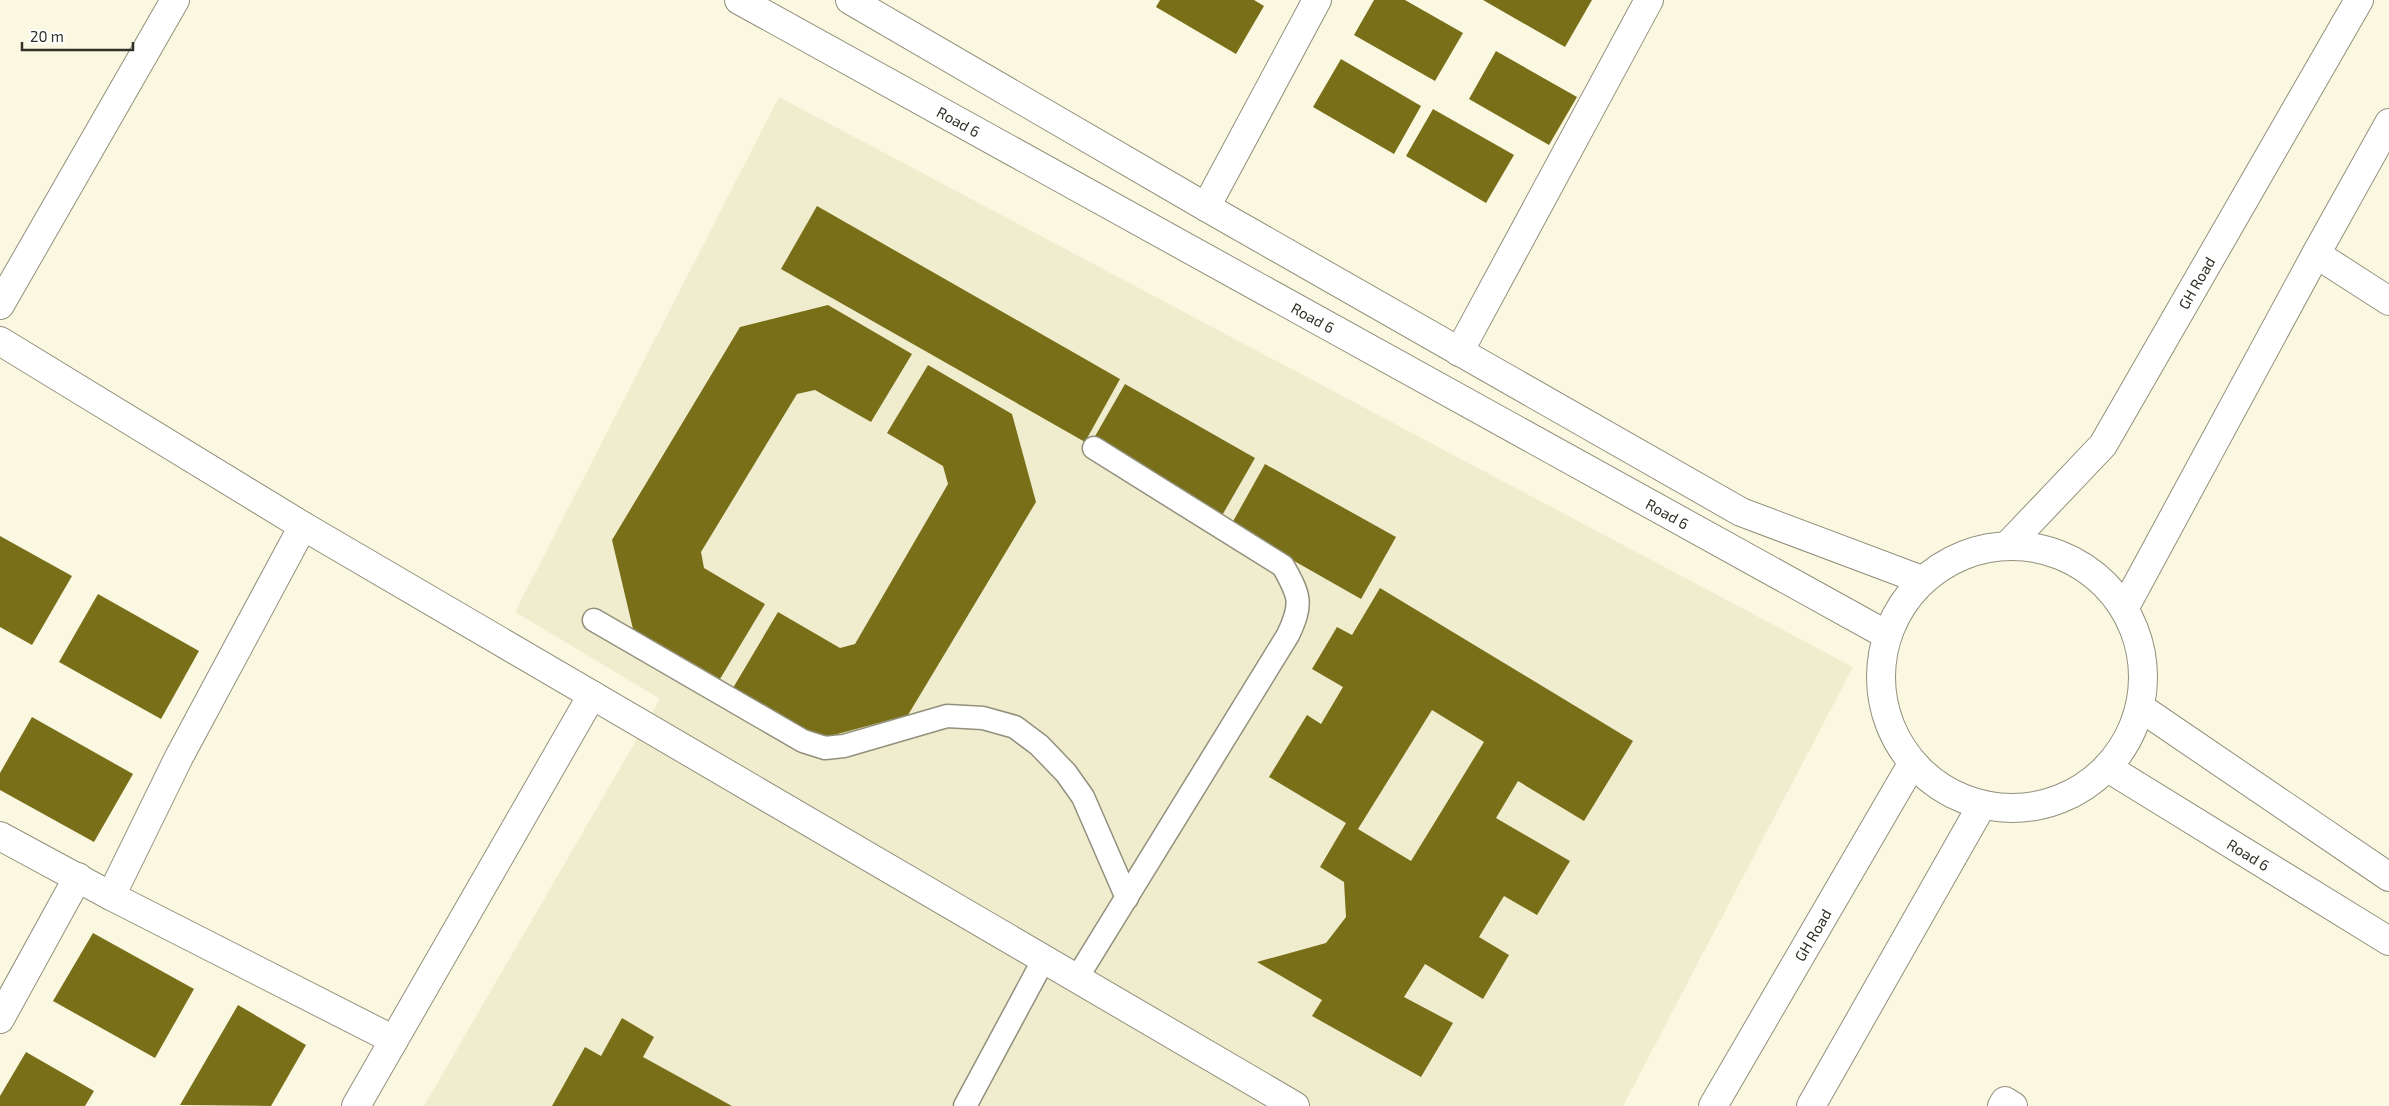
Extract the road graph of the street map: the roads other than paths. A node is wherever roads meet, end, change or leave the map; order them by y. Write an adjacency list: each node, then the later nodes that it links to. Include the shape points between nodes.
1 (175, 0): 11 (street)
2 (739, 0): 20 (street, Road 6)
3 (850, 0): 8 (street)
4 (1317, 0): 8 (street)
5 (1649, 0): 13 (street)
6 (2358, 0): 16 (street, GH Road, via 2102,445)
7 (2389, 123): 9 (street)
8 (1206, 207): 13 (street)
9 (2316, 254): 10 (street); 18 (street)
10 (2389, 301)
11 (0, 305)
12 (0, 341): 15 (street)
13 (1459, 352): 17 (street, via 1741,512)
14 (1094, 448): 30 (lane, via 1283,566 1297,590 1298,613 1288,635)
15 (303, 526): 21 (street); 29 (street, via 179,757)
16 (2008, 545): 17 (street, via 1976,550 1948,562); 18 (street, via 2054,552 2070,560 2094,573)
17 (1922, 580): 20 (street, via 1901,606)
18 (2125, 607): 22 (street, via 2139,639 2145,673)
19 (594, 620): 30 (lane, via 803,741 826,748 844,746 947,716 983,718 1015,727 1066,773 1083,798)
20 (1887, 635): 23 (street, via 1880,668 1882,703 1893,735)
21 (592, 695): 32 (street); 35 (street)
22 (2141, 708): 24 (street, via 2129,740); 28 (street)
23 (1912, 764): 25 (street, via 1933,783 1956,797); 39 (street, GH Road)
24 (2108, 768): 25 (street, via 2072,795 2028,808); 31 (street, Road 6)
25 (1982, 806): 40 (street)
26 (0, 836): 27 (street)
27 (78, 877): 29 (street); 34 (street)
28 (2389, 877)
29 (111, 896): 35 (street)
30 (1127, 898): 33 (lane)
31 (2389, 941)
32 (1044, 958): 33 (street); 37 (lane)
33 (1077, 978): 38 (street)
34 (0, 1019)
35 (394, 1040): 36 (street)
36 (356, 1106)
37 (965, 1106)
38 (1295, 1106)
39 (1714, 1106)
40 (1811, 1106)
41 (2002, 1106): 42 (street, via 2005,1101)
42 (2013, 1106)

